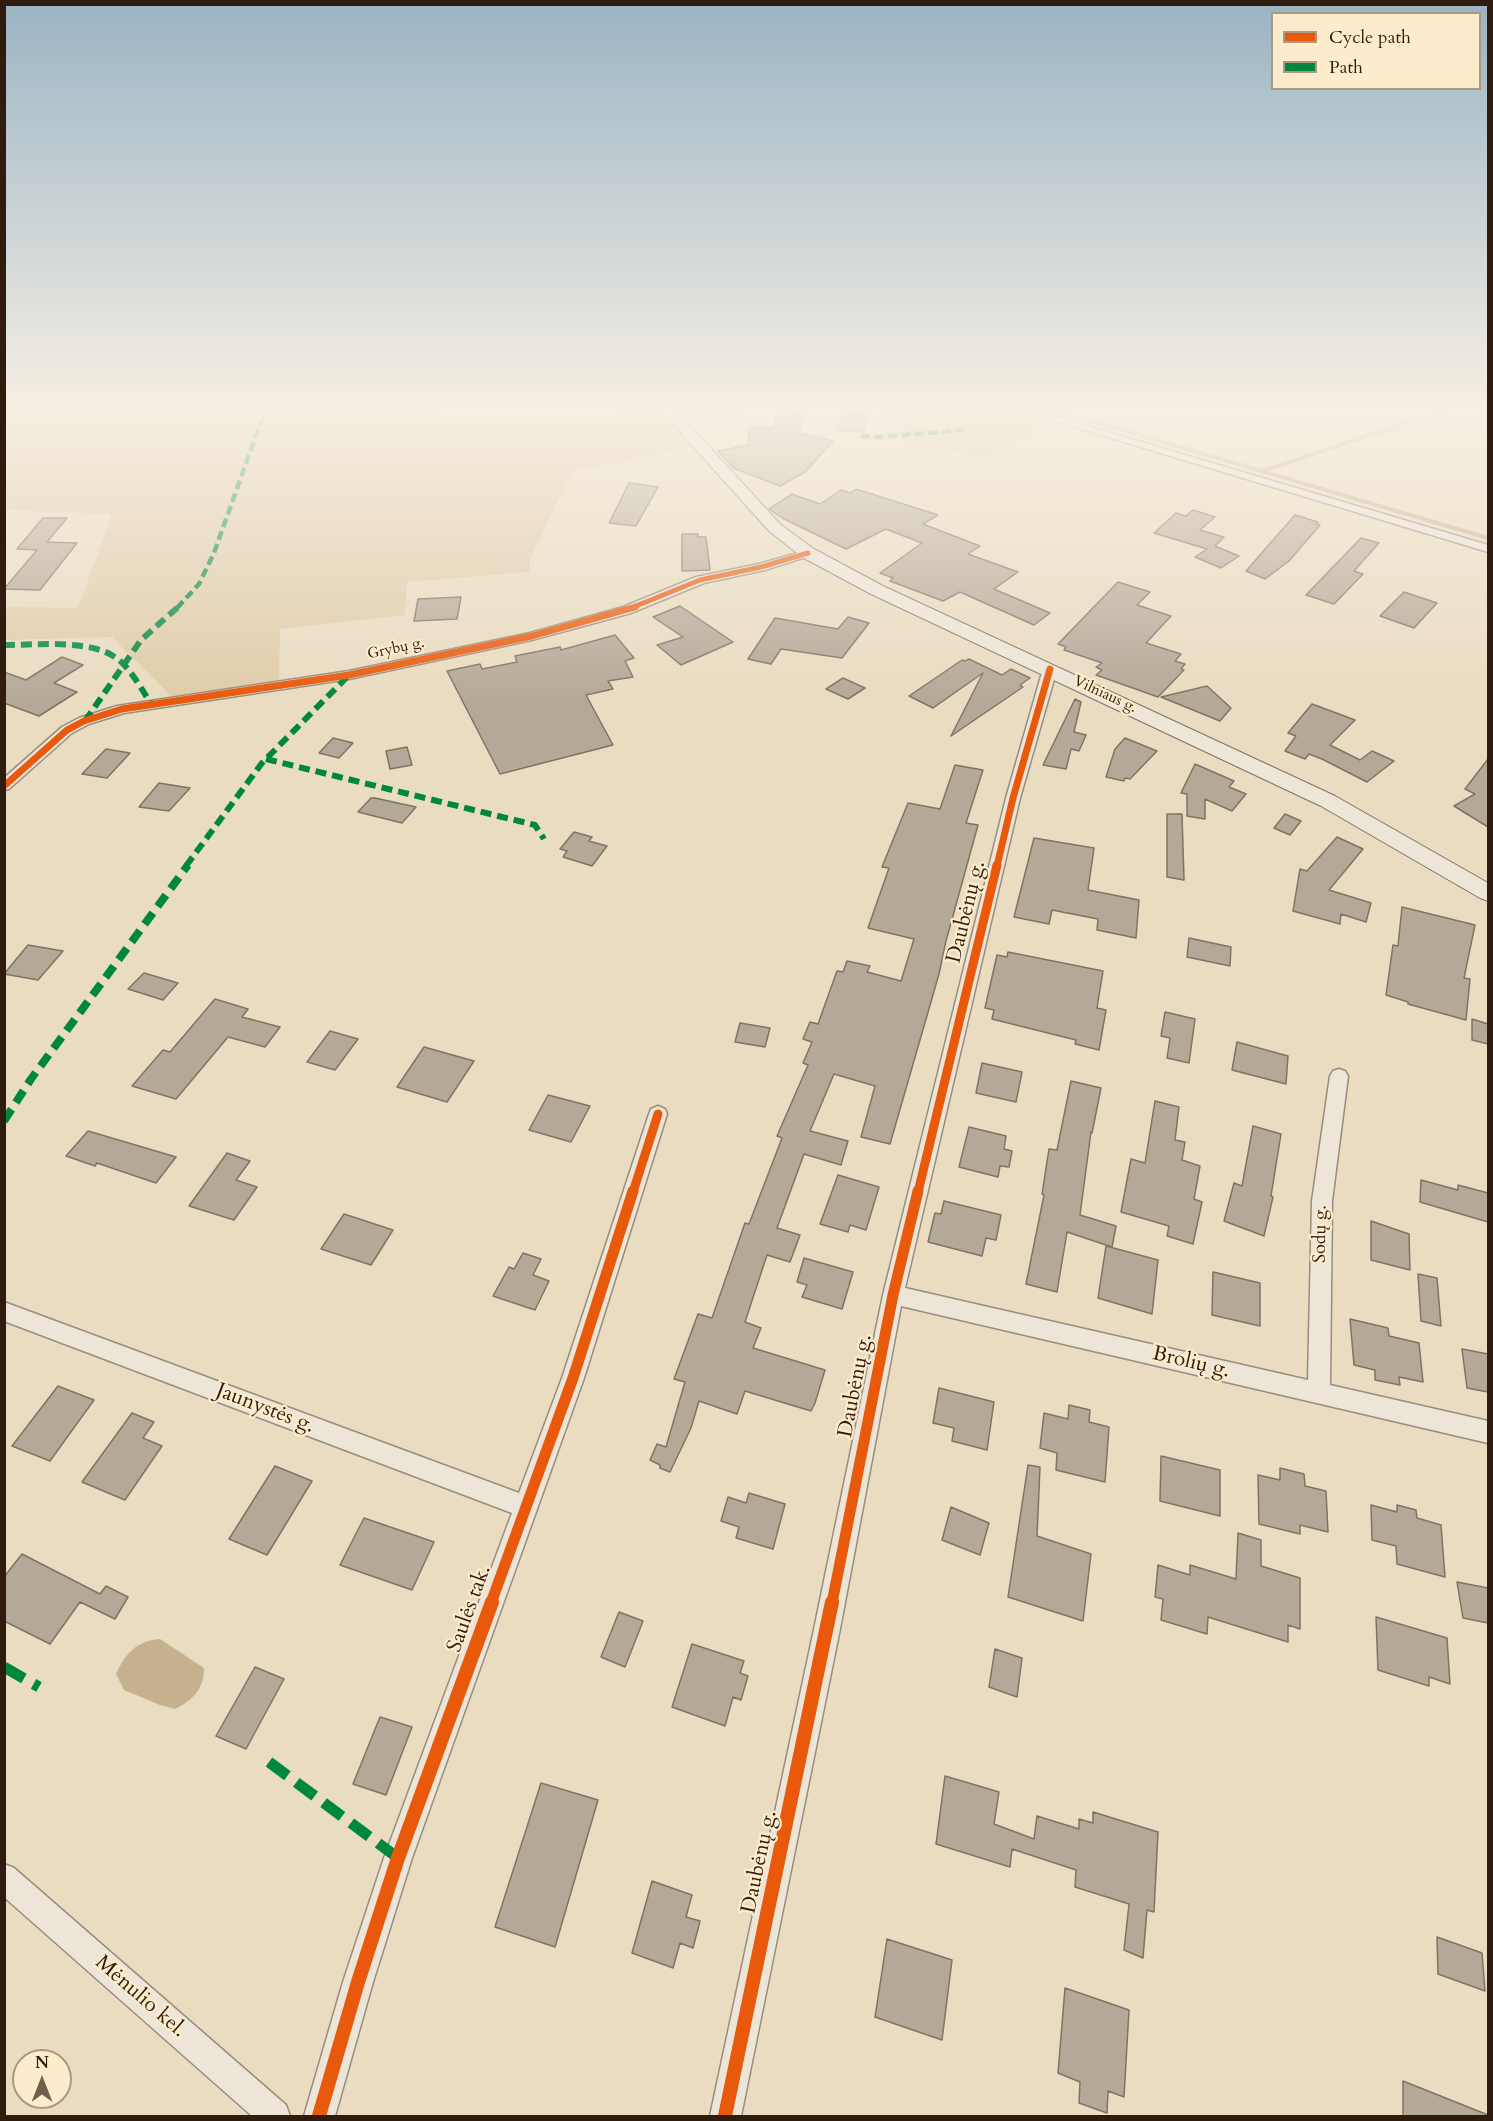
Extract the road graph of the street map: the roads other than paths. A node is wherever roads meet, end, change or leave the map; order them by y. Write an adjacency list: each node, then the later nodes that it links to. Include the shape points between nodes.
1 (750, 502): 4 (main road, Vilniaus g., via 775,528)
2 (1331, 502): 3 (street)
3 (1488, 549)
4 (808, 553): 5 (main road, Vilniaus g., via 877,590); 6 (street, Grybų g., via 700,580 627,610 532,636 349,675 102,715 67,730)
5 (1050, 669): 7 (main road, Vilniaus g., via 1328,801); 10 (street, Daubėnų g., via 1012,798)
6 (4, 786)
7 (1488, 893)
8 (1339, 1076): 12 (street, Sodų g., via 1322,1201)
9 (658, 1114): 14 (street, Saulės tak., via 573,1378)
10 (893, 1295): 12 (street, Brolių g.); 18 (street, Daubėnų g.)
11 (4, 1311): 14 (street, Jaunystės g.)
12 (1319, 1393): 13 (street, Brolių g.)
13 (1488, 1432)
14 (526, 1507): 17 (street, Saulės tak., via 402,1847)
15 (4, 1878): 16 (street, Mėnulio kel.)
16 (275, 2116)
17 (319, 2116)
18 (725, 2116)

